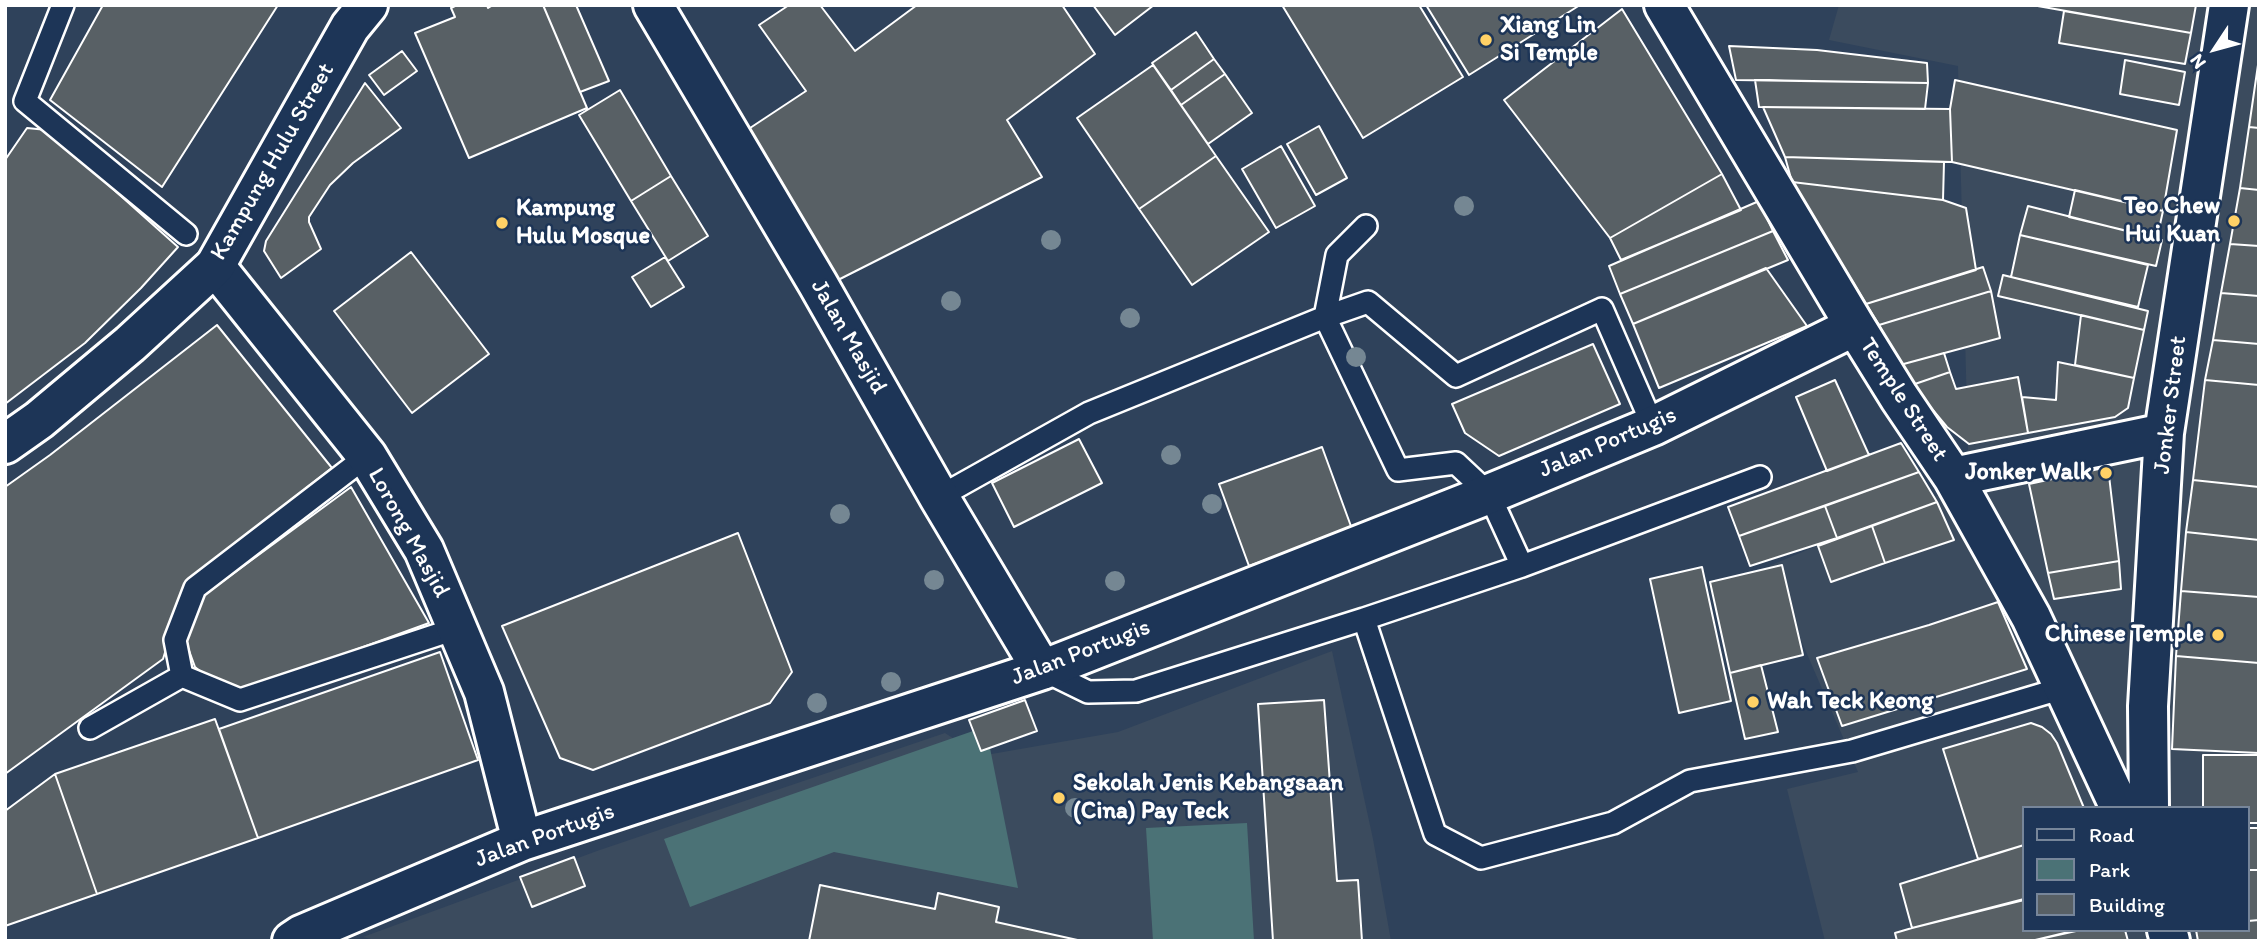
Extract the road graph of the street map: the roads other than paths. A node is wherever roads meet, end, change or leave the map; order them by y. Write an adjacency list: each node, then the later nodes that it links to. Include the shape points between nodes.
1 (63, 5): 7 (lane, via 25,101)
2 (368, 5): 8 (street, Kampung Hulu Street, via 350,27)
3 (653, 5): 18 (street, Jalan Masjid)
4 (1664, 5): 10 (street, Temple Street)
5 (2230, 5): 12 (street, Jonker Street)
6 (1366, 226): 9 (lane, via 1337,255)
7 (186, 234)
8 (215, 266): 13 (street, Kampung Hulu Street, via 130,344); 14 (street, Lorong Masjid)
9 (1325, 317): 11 (lane, via 1368,302 1456,376 1602,309); 17 (lane, via 1398,470 1456,463); 18 (lane, via 1089,413)
10 (1855, 326): 11 (street, Jalan Portugis); 16 (street, Temple Street)
11 (1653, 426): 17 (street, Jalan Portugis)
12 (2164, 433): 16 (street); 27 (street, Jonker Street, via 2148,706)
13 (5, 444)
14 (367, 456): 21 (street, Lorong Masjid, via 424,550); 23 (lane, via 195,588 175,640)
15 (1760, 477): 19 (lane)
16 (1953, 477): 24 (street, Temple Street, via 2031,617)
17 (1489, 494): 19 (lane); 22 (street, Jalan Portugis)
18 (939, 497): 22 (street, Jalan Masjid)
19 (1521, 566): 20 (lane)
20 (1364, 619): 22 (lane, via 1136,691 1088,692); 24 (lane, via 1435,834 1481,858 1613,823 1690,781 1853,751)
21 (458, 628): 23 (lane, via 240,700); 28 (street, Lorong Masjid, via 484,692)
22 (1042, 670): 28 (street, Jalan Portugis)
23 (182, 677): 25 (lane)
24 (2063, 688): 26 (street, Temple Street)
25 (90, 728)
26 (2119, 806)
27 (2149, 806)
28 (522, 841): 29 (street, Jalan Portugis)
29 (292, 941)

